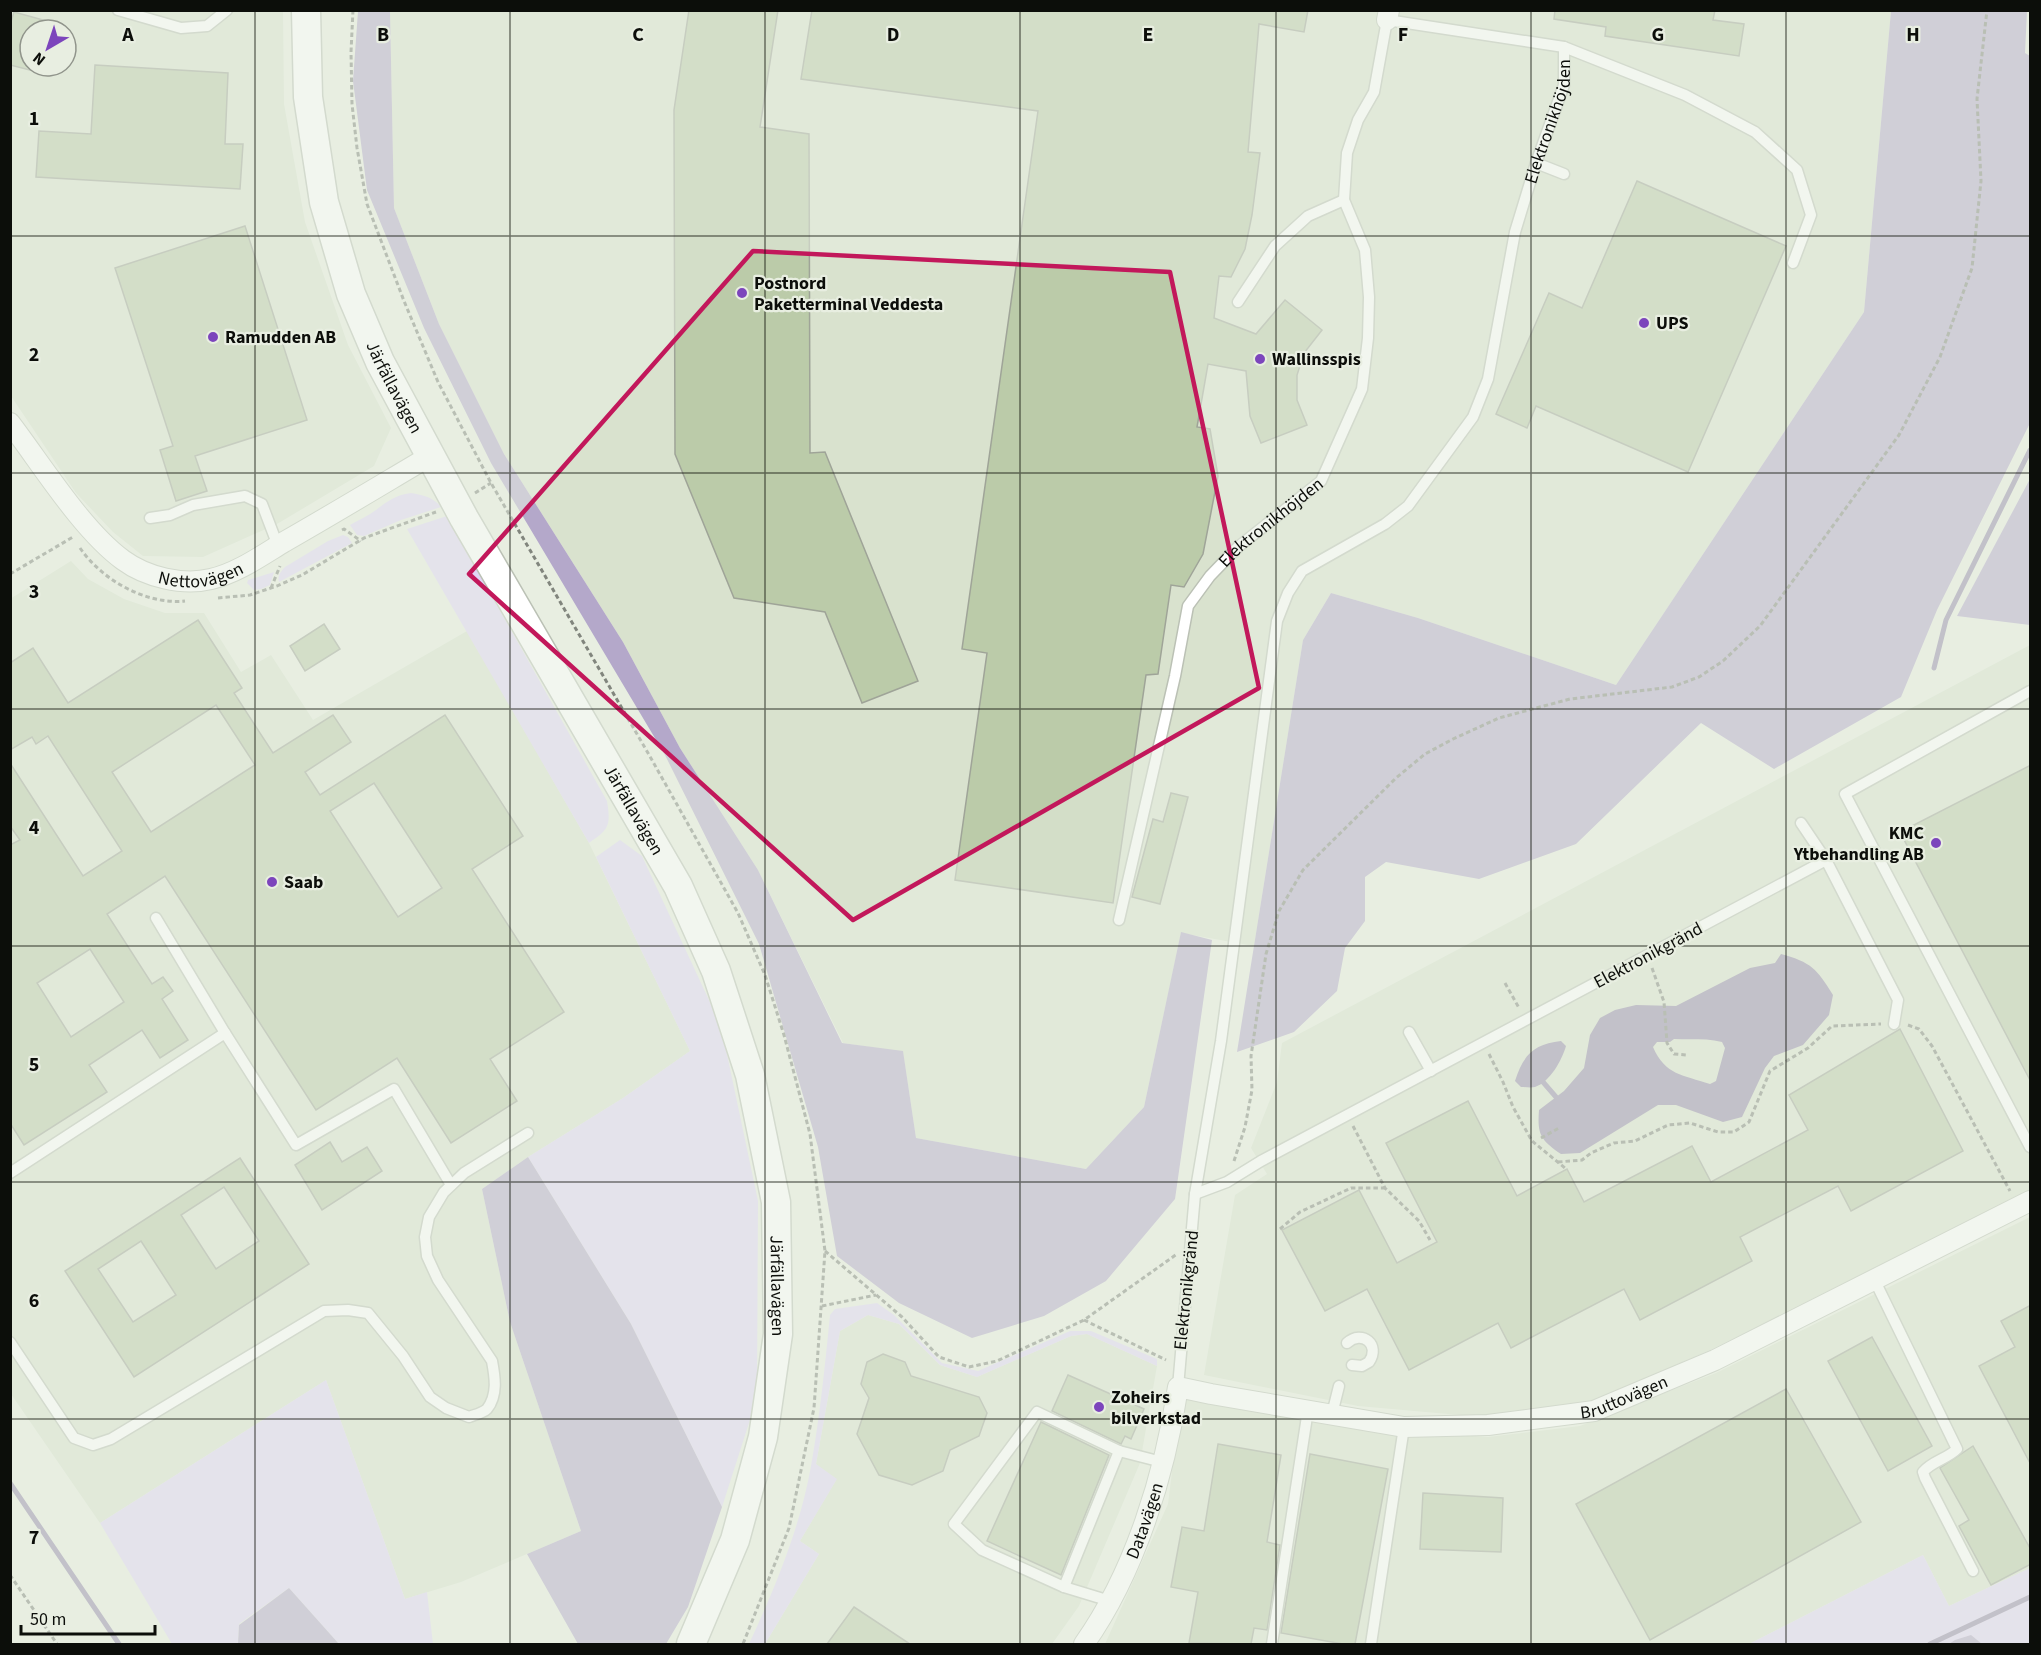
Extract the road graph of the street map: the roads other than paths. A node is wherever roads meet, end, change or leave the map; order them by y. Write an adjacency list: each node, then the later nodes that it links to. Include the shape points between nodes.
1 (118, 10): 2 (lane, via 182,28 207,26)
2 (227, 10)
3 (306, 10): 12 (street, Järfällavägen, via 308,97 324,202 351,294 380,362)
4 (1388, 15): 5 (lane, Elektronikhöjden); 8 (lane, Elektronikhöjden, via 1374,92 1358,120 1347,153)
5 (1564, 47): 6 (lane, Elektronikhöjden, via 1564,85); 9 (lane, Elektronikhöjden, via 1685,95 1755,132 1797,170 1811,215)
6 (1536, 163): 7 (lane); 17 (lane, Elektronikhöjden, via 1515,232 1488,379 1473,417 1408,506 1385,524 1302,571 1288,593 1277,621)
7 (1564, 174)
8 (1344, 200): 10 (lane, via 1308,216 1275,246); 20 (lane, Elektronikhöjden, via 1365,250 1369,297 1362,389 1321,482 1238,547 1188,606)
9 (1793, 263)
10 (1238, 302)
11 (10, 423): 14 (street, Nettovägen, via 90,528 124,561 140,570 177,580 208,580)
12 (430, 456): 14 (street, Nettovägen); 45 (street, Järfällavägen, via 678,886 716,971 750,1075 776,1202 778,1334 763,1437 735,1540)
13 (150, 518): 14 (lane, via 245,496 262,504)
14 (283, 554)
15 (2031, 691): 26 (lane, via 1845,794)
16 (1801, 823): 18 (lane)
17 (1245, 854): 29 (lane, Elektronikgränd, via 1221,1041)
18 (1826, 860): 21 (lane, via 1898,1000); 24 (lane, Elektronikgränd)
19 (156, 918): 22 (lane)
20 (1119, 920)
21 (1894, 1024)
22 (225, 1032): 27 (lane); 28 (lane, via 296,1145 394,1089)
23 (1410, 1032): 24 (lane)
24 (1431, 1071): 29 (lane, Elektronikgränd, via 1227,1182)
25 (528, 1133): 28 (lane, via 464,1173)
26 (2031, 1147)
27 (10, 1173)
28 (452, 1185): 32 (lane, via 429,1216 425,1237 427,1256 438,1280 492,1361 495,1394 486,1410 469,1417 430,1397 368,1313 324,1311 111,1440 93,1445 74,1438)
29 (1195, 1194): 36 (lane, Elektronikgränd)
30 (2024, 1204): 31 (street, Bruttovägen)
31 (1874, 1279): 39 (street, Bruttovägen, via 1715,1360 1593,1411 1488,1425); 42 (lane, via 1957,1449 1923,1472)
32 (10, 1342)
33 (1347, 1343): 34 (lane, via 1360,1337 1372,1346 1372,1358)
34 (1357, 1366)
35 (1339, 1386): 38 (lane)
36 (1178, 1387): 37 (street, Bruttovägen); 41 (street, Datavägen)
37 (1308, 1410): 38 (street, Bruttovägen); 47 (lane)
38 (1332, 1414): 39 (street, Bruttovägen)
39 (1404, 1427): 48 (lane)
40 (1119, 1450): 41 (lane); 43 (lane); 43 (lane, via 1037,1412 954,1524 982,1550)
41 (1162, 1462): 44 (street, Datavägen, via 1144,1522)
42 (1973, 1571)
43 (1064, 1587): 44 (lane)
44 (1110, 1601): 46 (street, Datavägen)
45 (691, 1644)
46 (1084, 1644)
47 (1272, 1644)
48 (1371, 1644)

